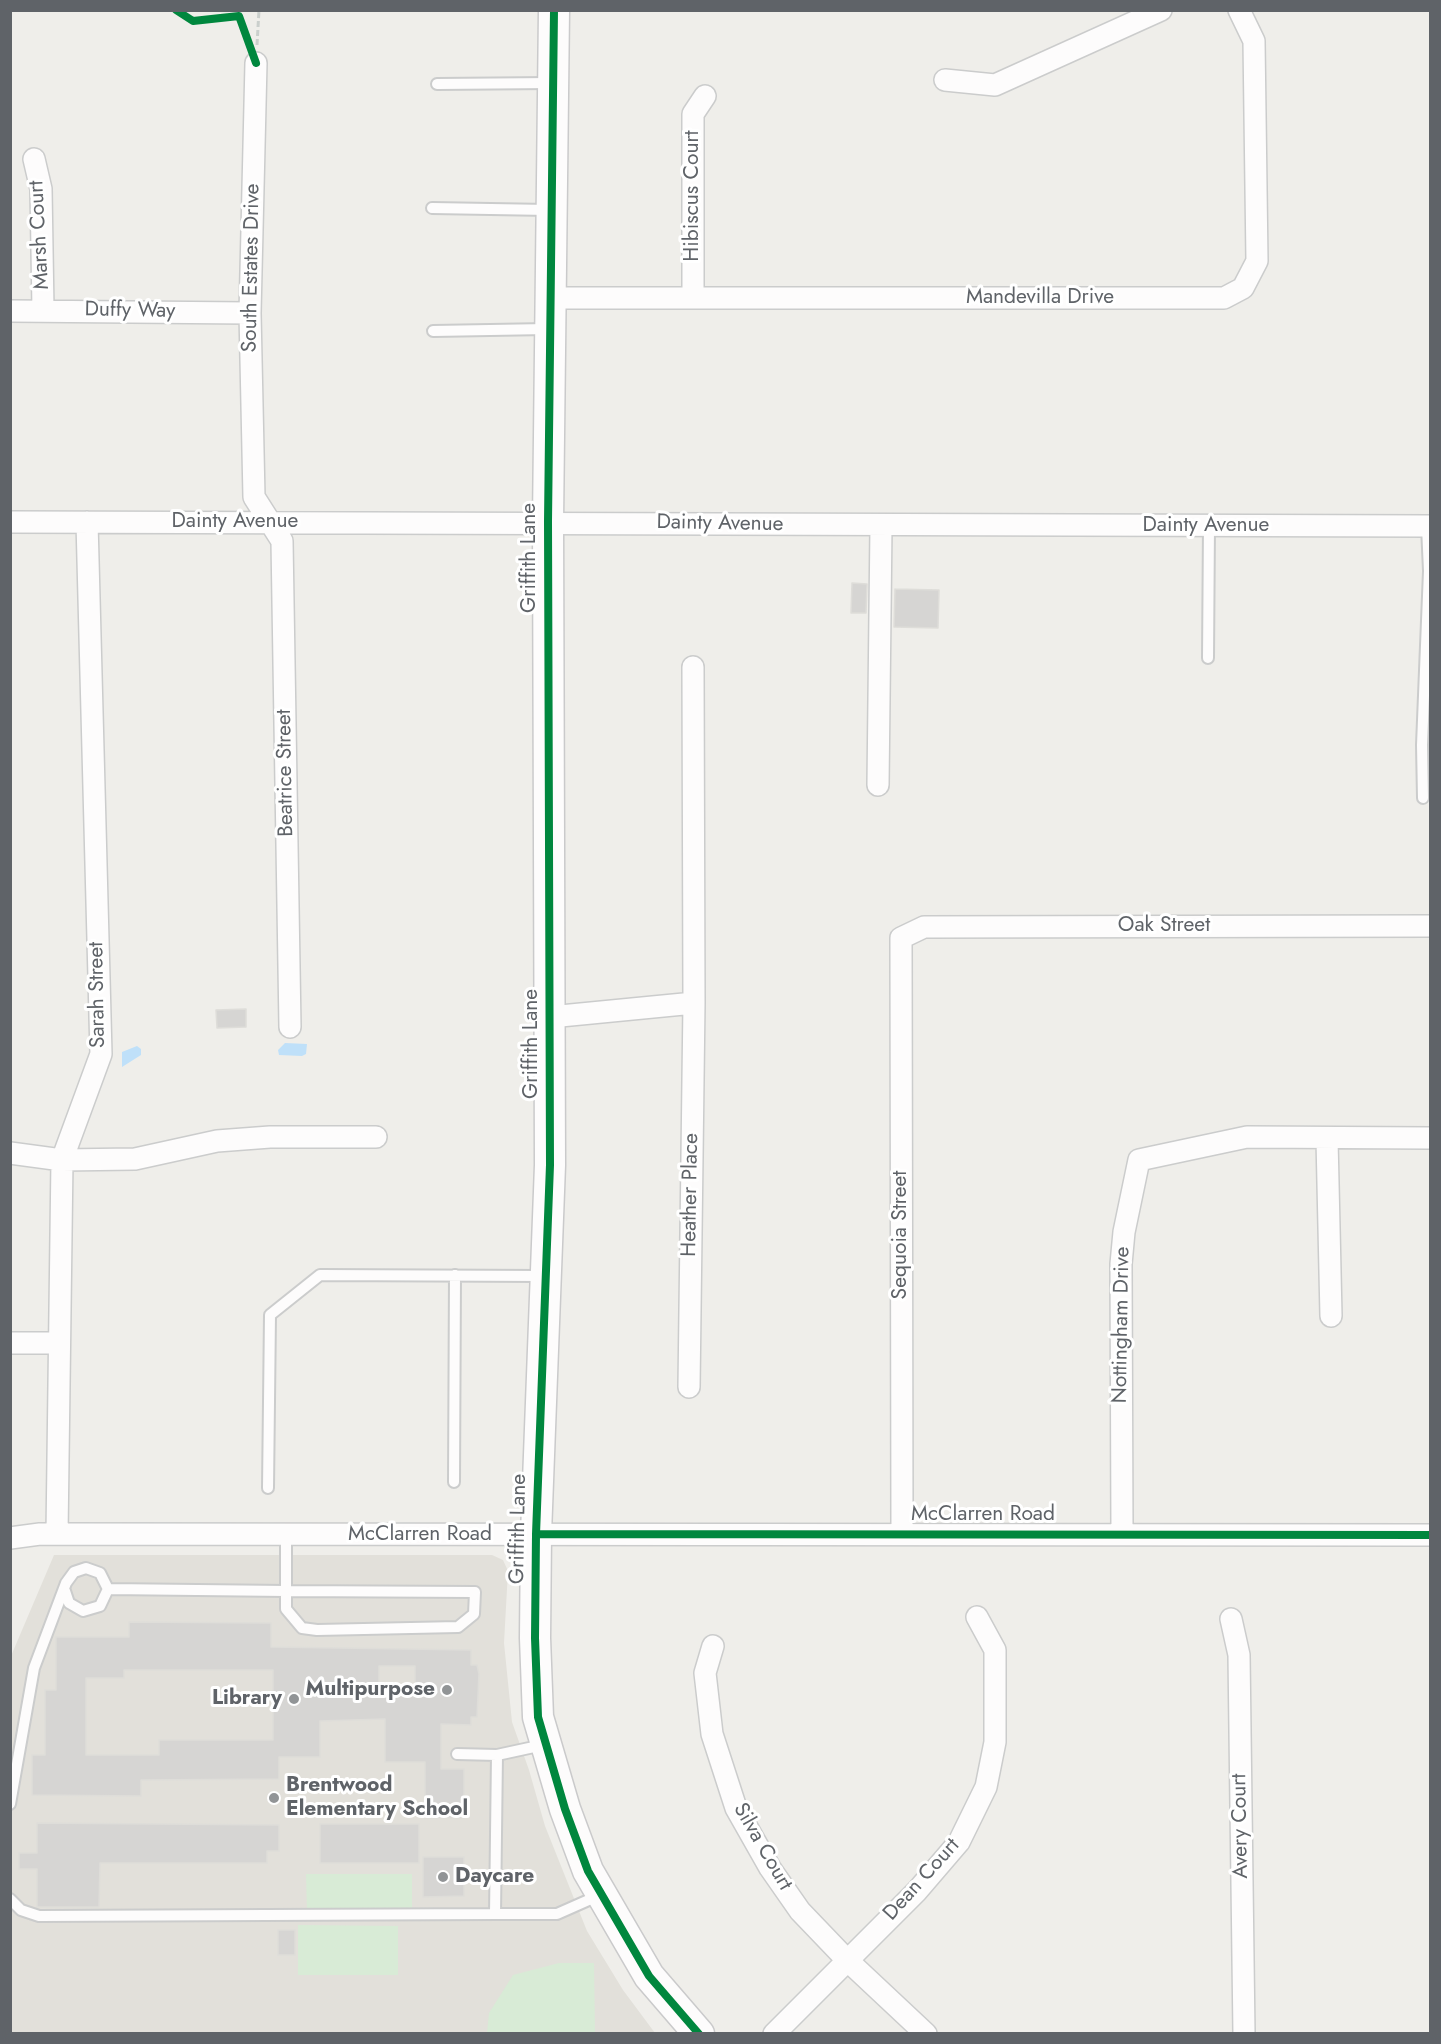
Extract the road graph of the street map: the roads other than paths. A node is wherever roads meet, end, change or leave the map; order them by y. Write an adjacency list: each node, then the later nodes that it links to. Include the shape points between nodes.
1 (554, 10): 6 (street, Griffith Lane)
2 (1161, 10): 5 (street, via 995,85)
3 (1239, 10): 13 (street, Mandevilla Drive, via 1254,41 1257,261 1243,288 1224,298)
4 (253, 54): 16 (street, South Estates Drive)
5 (945, 80)
6 (553, 83): 7 (lane); 11 (street, Griffith Lane)
7 (437, 84)
8 (705, 96): 13 (street, Hibiscus Court, via 693,114)
9 (34, 159): 14 (street, Marsh Court, via 42,189)
10 (432, 208): 11 (lane)
11 (552, 210): 12 (street, Griffith Lane)
12 (551, 298): 13 (street, Mandevilla Drive); 17 (street, Griffith Lane)
13 (693, 298)
14 (43, 310): 15 (street, Duffy Way); 16 (street, Duffy Way)
15 (10, 311)
16 (249, 313): 21 (street, South Estates Drive, via 254,497)
17 (551, 329): 18 (lane); 22 (street, Griffith Lane)
18 (434, 331)
19 (10, 522): 20 (street, Dainty Avenue)
20 (87, 522): 21 (street, Dainty Avenue); 39 (street, Sarah Street, via 101,1054)
21 (269, 522): 22 (street, Dainty Avenue); 34 (street, Beatrice Street, via 282,541)
22 (548, 522): 23 (street, Dainty Avenue); 33 (street, Griffith Lane)
23 (881, 526): 24 (street, Dainty Avenue); 28 (street)
24 (1209, 526): 25 (street, Dainty Avenue); 26 (lane)
25 (1429, 526): 29 (lane)
26 (1208, 658)
27 (693, 668): 32 (street, Heather Place)
28 (878, 785)
29 (1422, 798)
30 (1431, 926): 31 (street, Oak Street, via 924,927)
31 (901, 938): 48 (street, Sequoia Street)
32 (694, 1003): 33 (street); 45 (street, Heather Place)
33 (550, 1017): 41 (street, Griffith Lane)
34 (290, 1027)
35 (376, 1137): 39 (street, via 217,1140 135,1159)
36 (1431, 1138): 37 (street, Nottingham Drive)
37 (1328, 1139): 42 (street); 49 (street, Nottingham Drive, via 1247,1137 1139,1160 1121,1264)
38 (10, 1153): 39 (street)
39 (62, 1160): 44 (street, Sarah Street)
40 (455, 1275): 41 (lane); 46 (lane); 47 (lane, via 320,1275 270,1315)
41 (546, 1276): 51 (street, Griffith Lane)
42 (1331, 1316)
43 (10, 1343): 44 (street)
44 (59, 1343): 50 (street, Sarah Street)
45 (689, 1387)
46 (453, 1482)
47 (268, 1488)
48 (902, 1533): 49 (street, McClarren Road); 51 (street, McClarren Road)
49 (1122, 1533): 53 (street, McClarren Road)
50 (57, 1534): 52 (street, McClarren Road); 54 (street, McClarren Road)
51 (537, 1534): 52 (street, McClarren Road); 61 (street, Griffith Lane, via 538,1717)
52 (286, 1535): 57 (lane)
53 (1431, 1535)
54 (10, 1538)
55 (108, 1589): 56 (lane, via 100,1606 83,1611 69,1602); 56 (lane, via 100,1573 86,1568 69,1577); 57 (lane)
56 (65, 1591): 64 (lane, via 34,1668)
57 (286, 1591): 57 (lane, via 286,1609 302,1628 317,1630 458,1627 474,1614 475,1592)
58 (977, 1617): 68 (street, Dean Court, via 995,1650 995,1742 986,1787 959,1842 917,1891)
59 (1231, 1619): 72 (street, Avery Court, via 1239,1655)
60 (713, 1646): 68 (street, Silva Court, via 705,1673 712,1734 736,1808 800,1911)
61 (546, 1745): 63 (lane); 65 (street, Griffith Lane, via 588,1871)
62 (457, 1754): 63 (lane)
63 (497, 1755): 67 (lane)
64 (10, 1804)
65 (602, 1894): 67 (lane, via 557,1914); 69 (street, Griffith Lane, via 649,1976)
66 (10, 1899): 67 (lane, via 21,1910 39,1916)
67 (495, 1914)
68 (846, 1959): 70 (street, Dean Court); 71 (street, Silva Court)
69 (699, 2034)
70 (774, 2034)
71 (926, 2034)
72 (1244, 2034)

